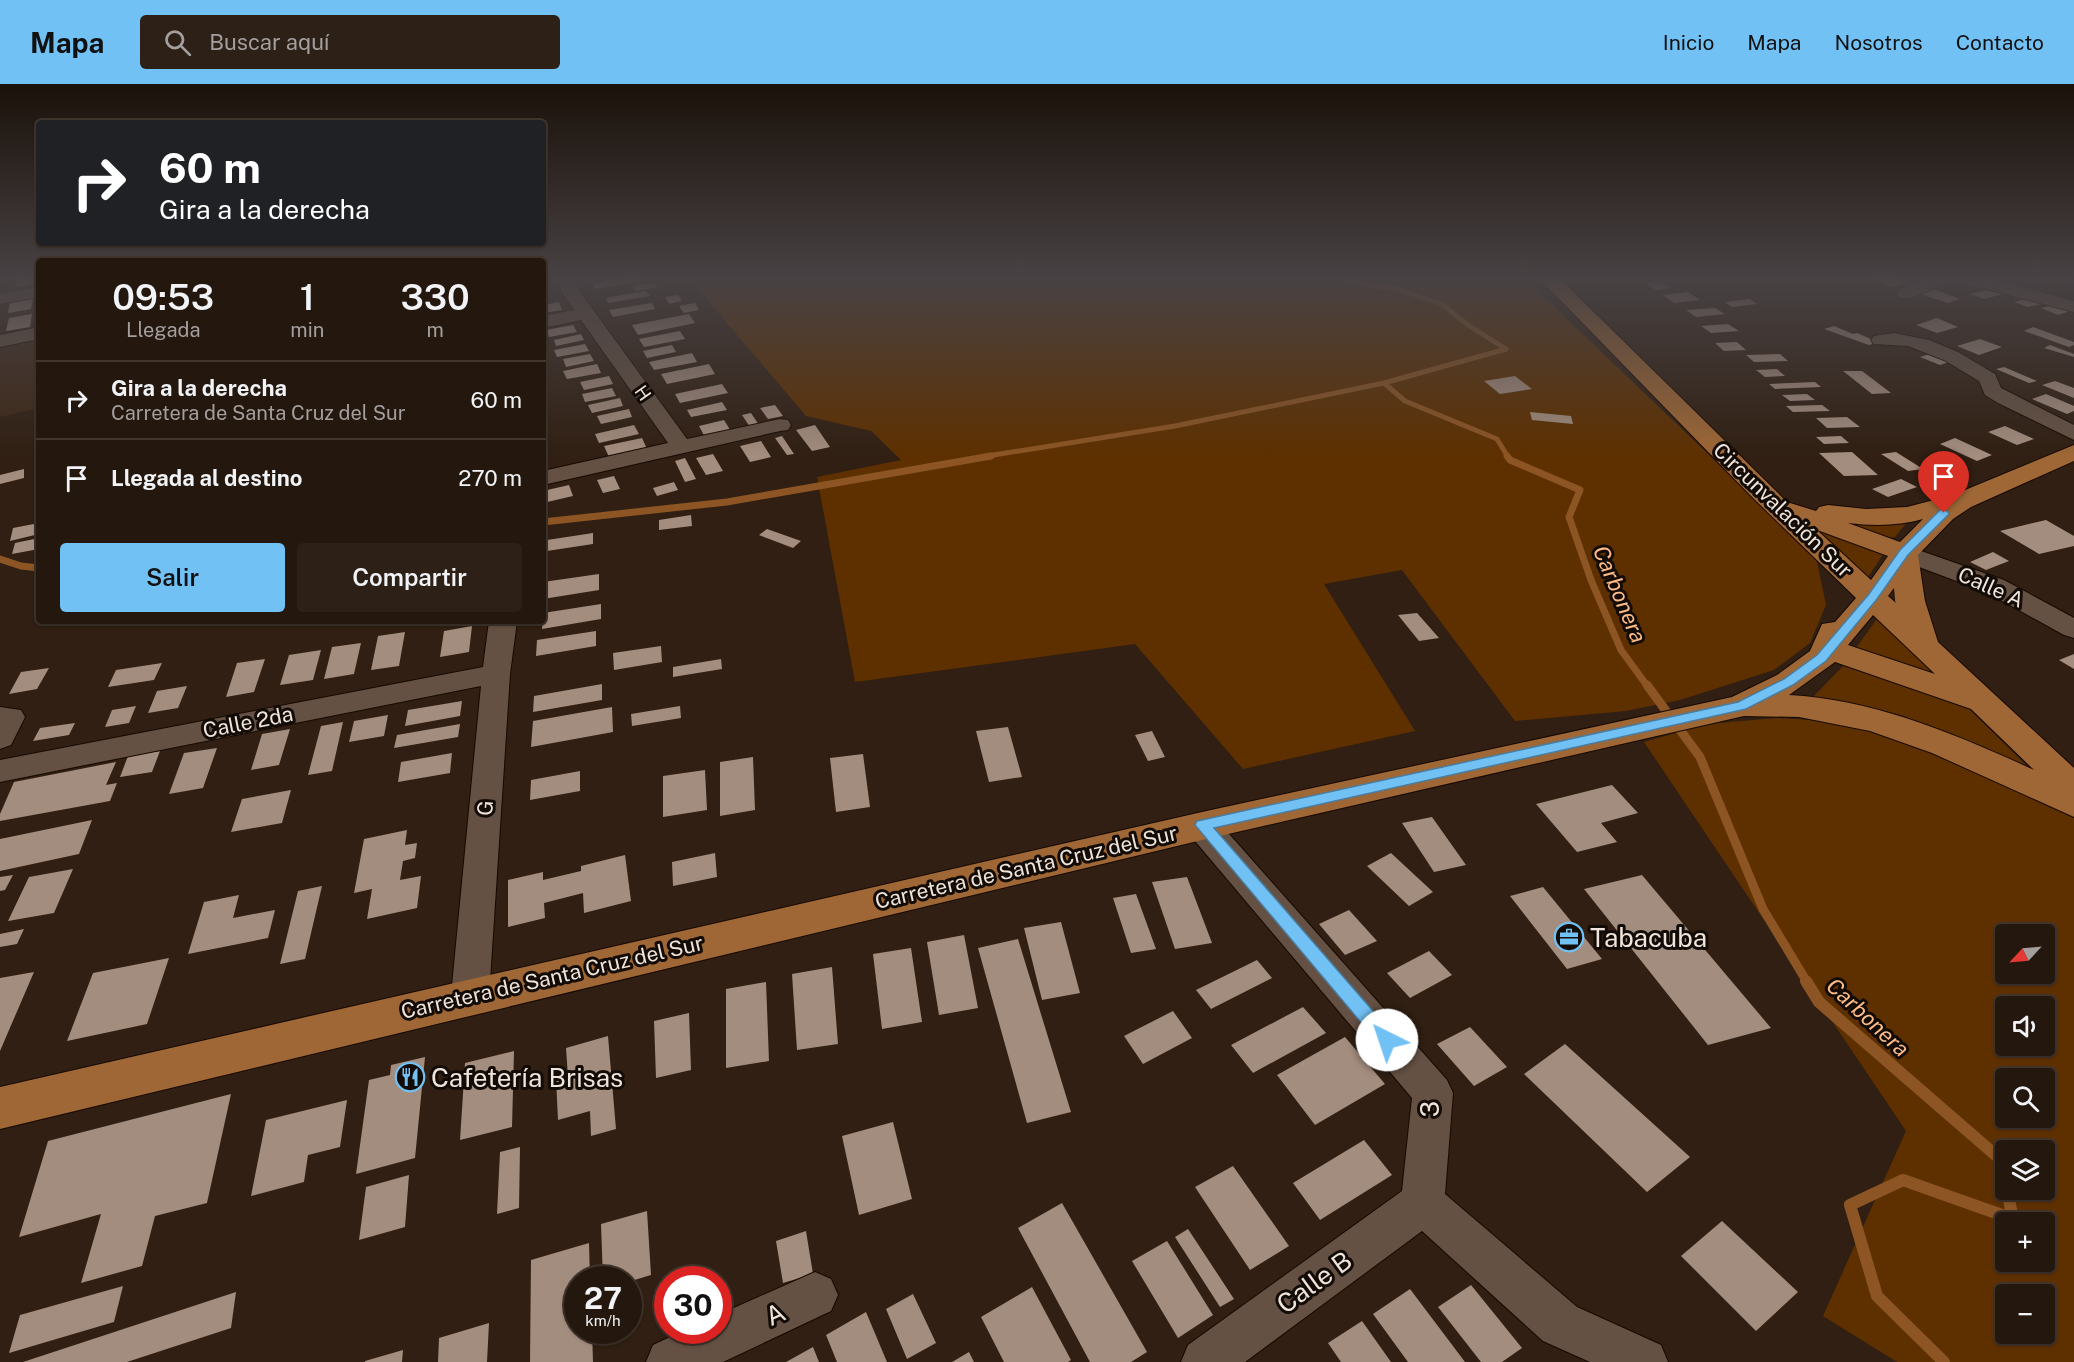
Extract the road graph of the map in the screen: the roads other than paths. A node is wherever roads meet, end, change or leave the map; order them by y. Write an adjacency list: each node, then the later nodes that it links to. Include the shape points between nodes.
1 (16, 338): 5 (street)
2 (604, 338): 8 (street, H)
3 (1608, 338): 11 (main road, Circunvalación Sur)
4 (1881, 340): 7 (street, via 1909,339 1954,358 1988,378 1992,391 1998,395)
5 (0, 341)
6 (780, 425): 8 (street)
7 (2074, 434)
8 (682, 448): 10 (street)
9 (2069, 456): 12 (main road, Carretera de Santa Cruz del Sur)
10 (546, 477)
11 (1768, 498): 12 (main road, via 1825,513 1866,517 1908,515); 13 (main road); 14 (main road, Circunvalación Sur)
12 (1962, 501): 13 (main road, Carretera de Santa Cruz del Sur, via 1944,513)
13 (1904, 553): 15 (main road, Carretera de Santa Cruz del Sur); 17 (street, Calle A, via 1995,586); 18 (main road, via 1910,601)
14 (1827, 555): 15 (main road, Circunvalación Sur); 19 (main road, via 1842,602)
15 (1873, 597): 18 (main road, Circunvalación Sur); 19 (main road, Carretera de Santa Cruz del Sur)
16 (503, 624): 20 (street, G)
17 (2074, 629)
18 (1926, 645): 21 (main road, Circunvalación Sur)
19 (1828, 649): 21 (main road); 22 (main road, Carretera de Santa Cruz del Sur, via 1811,667)
20 (496, 674): 23 (street, Calle 2da); 27 (street, G)
21 (1988, 704): 24 (main road, Circunvalación Sur)
22 (1742, 706): 25 (main road, via 1804,706 1913,732 1981,759); 26 (main road, Carretera de Santa Cruz del Sur)
23 (0, 771)
24 (2074, 788)
25 (2074, 804)
26 (1202, 825): 27 (main road, Carretera de Santa Cruz del Sur); 29 (street, 3, via 1433,1093)
27 (470, 996): 28 (main road, Carretera de Santa Cruz del Sur)
28 (0, 1108)
29 (1423, 1203): 32 (street, Calle B); 33 (street, via 1560,1324)
30 (815, 1295): 31 (street, A)
31 (670, 1362)
32 (1205, 1362)
33 (1644, 1362)

